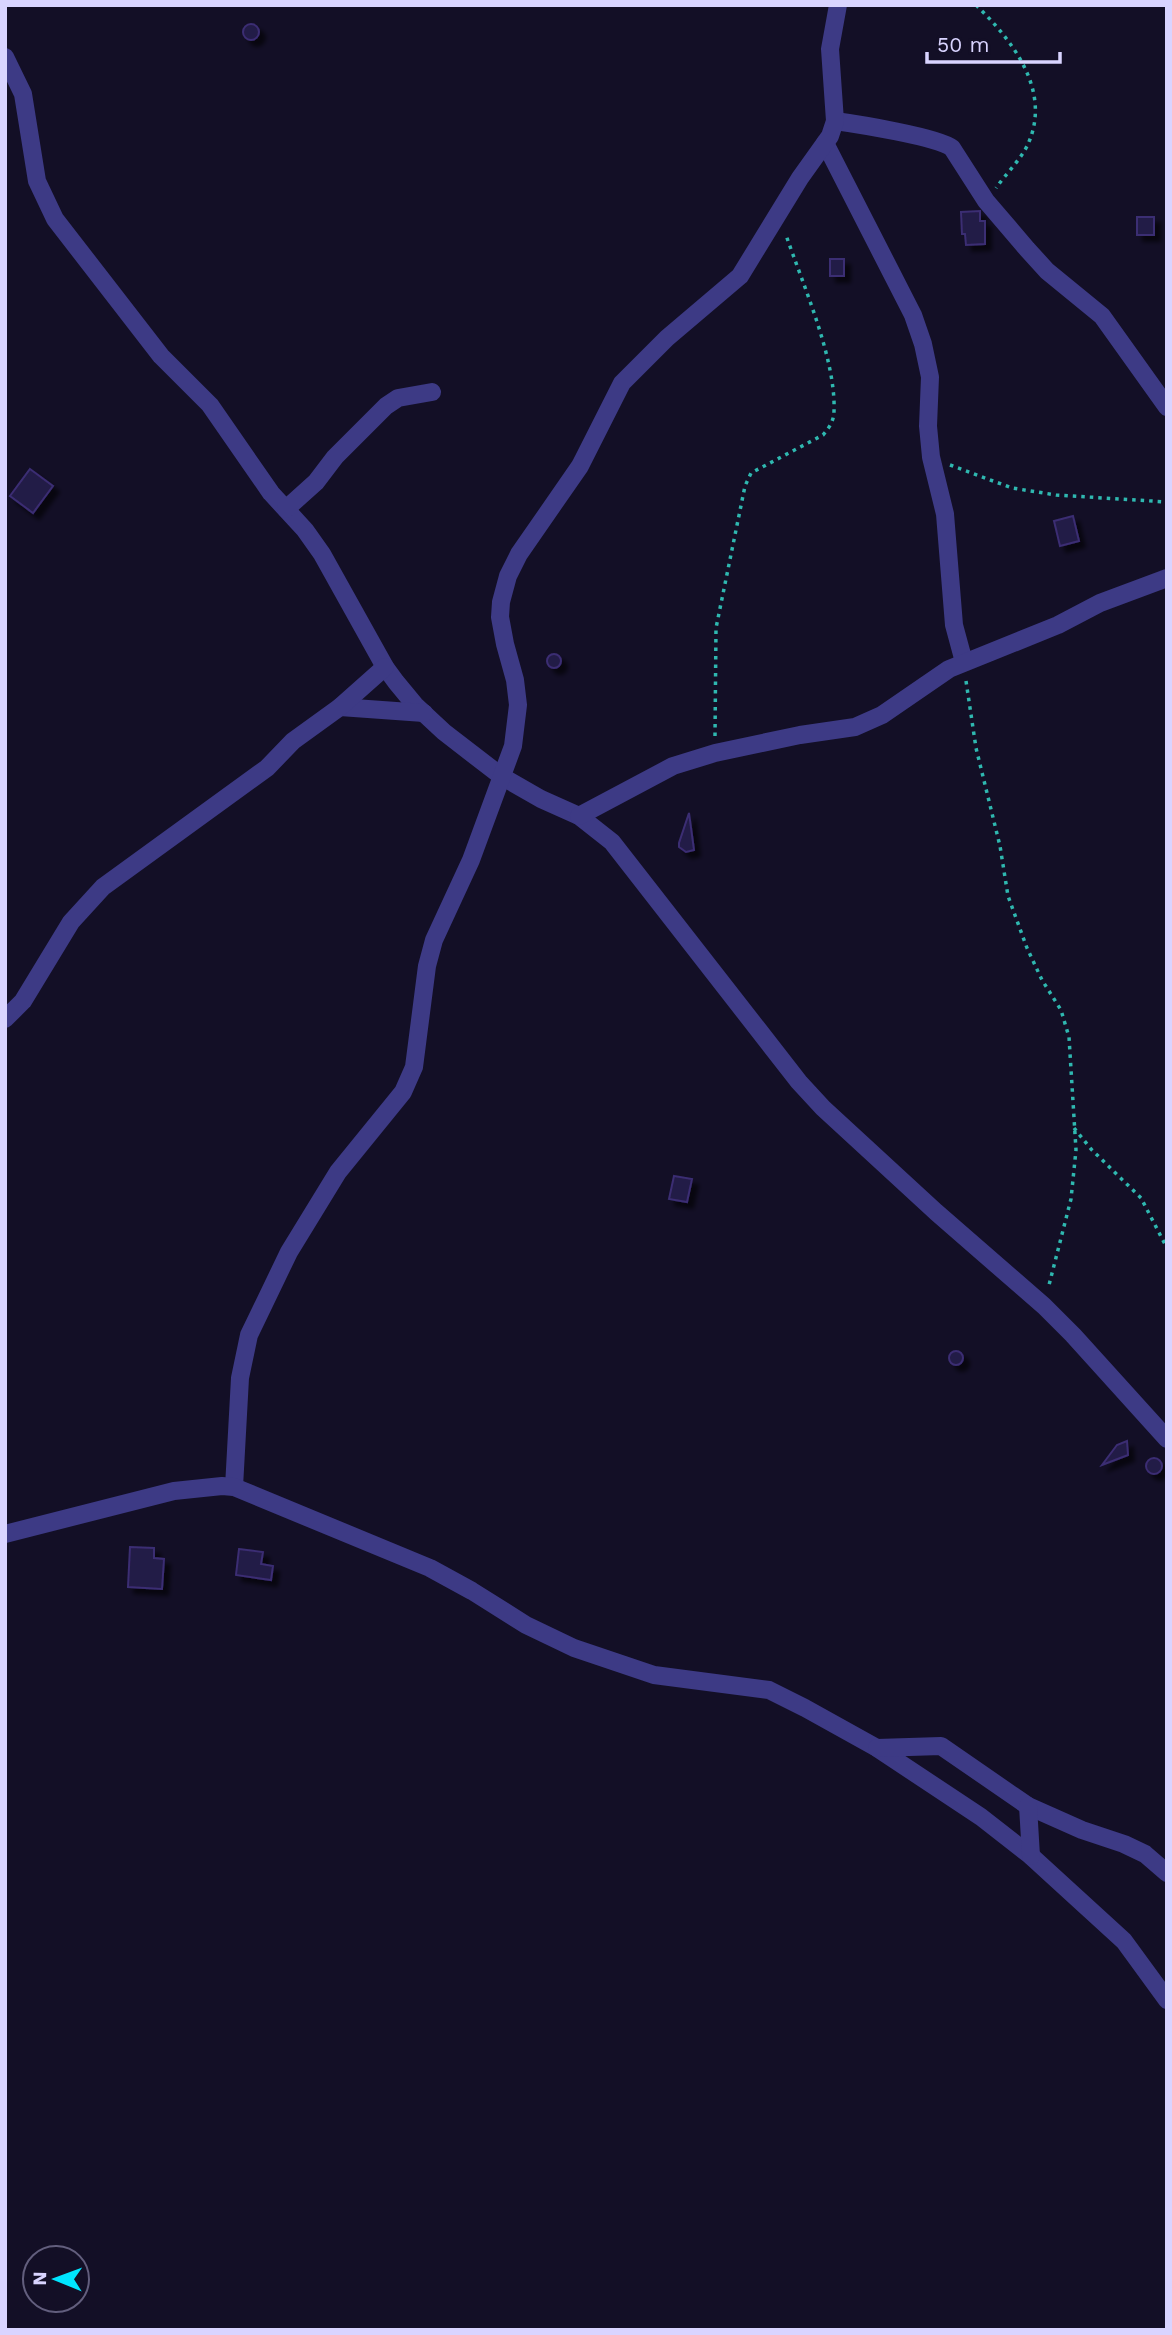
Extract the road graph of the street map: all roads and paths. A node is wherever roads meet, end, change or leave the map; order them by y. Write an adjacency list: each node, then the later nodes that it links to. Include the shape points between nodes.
1 (838, 5): 4 (street, via 830,48)
2 (976, 5): 6 (path, via 1030,75 1035,95 1035,121 1028,146)
3 (5, 57): 12 (street, via 23,94 37,181 55,219 161,356 210,405)
4 (835, 121): 5 (street); 6 (street, via 947,145)
5 (825, 144): 7 (street); 10 (street, via 923,344 930,377)
6 (986, 201): 9 (street, via 1047,271 1102,316)
7 (779, 215): 18 (path, via 828,357 834,412 823,435 751,473 746,486 716,628); 19 (street, via 740,276 622,383 580,466 508,576 500,617 518,705 513,746)
8 (432, 392): 12 (street, via 398,398 386,406)
9 (1167, 407)
10 (932, 457): 11 (path, via 1012,488); 14 (street, via 945,514 954,625)
11 (1167, 502)
12 (286, 509): 15 (street, via 321,554)
13 (1167, 578): 14 (street)
14 (964, 662): 18 (street, via 882,715 855,727); 22 (path, via 976,748 1008,896 1069,1037)
15 (385, 667): 16 (street); 17 (street)
16 (340, 707): 17 (street); 21 (street, via 293,741 267,768 103,887 67,928 23,1001)
17 (424, 713): 19 (street)
18 (715, 752): 20 (street, via 673,766)
19 (501, 776): 20 (street); 26 (street, via 471,860 434,940 415,1067 403,1092 338,1172 289,1252 249,1335 240,1377)
20 (579, 816): 24 (street, via 628,861 823,1108)
21 (5, 1019)
22 (1073, 1127): 23 (path, via 1141,1198); 24 (path, via 1076,1150 1071,1199)
23 (1167, 1248)
24 (1044, 1306): 25 (street)
25 (1167, 1440)
26 (234, 1487): 27 (street, via 174,1491); 28 (street, via 430,1568 526,1625 574,1647 654,1675 769,1690)
27 (5, 1534)
28 (877, 1748): 29 (street, via 941,1746); 30 (street)
29 (1028, 1807): 30 (street); 31 (street, via 1124,1844)
30 (1031, 1856): 32 (street, via 1124,1941)
31 (1167, 1873)
32 (1167, 2000)

